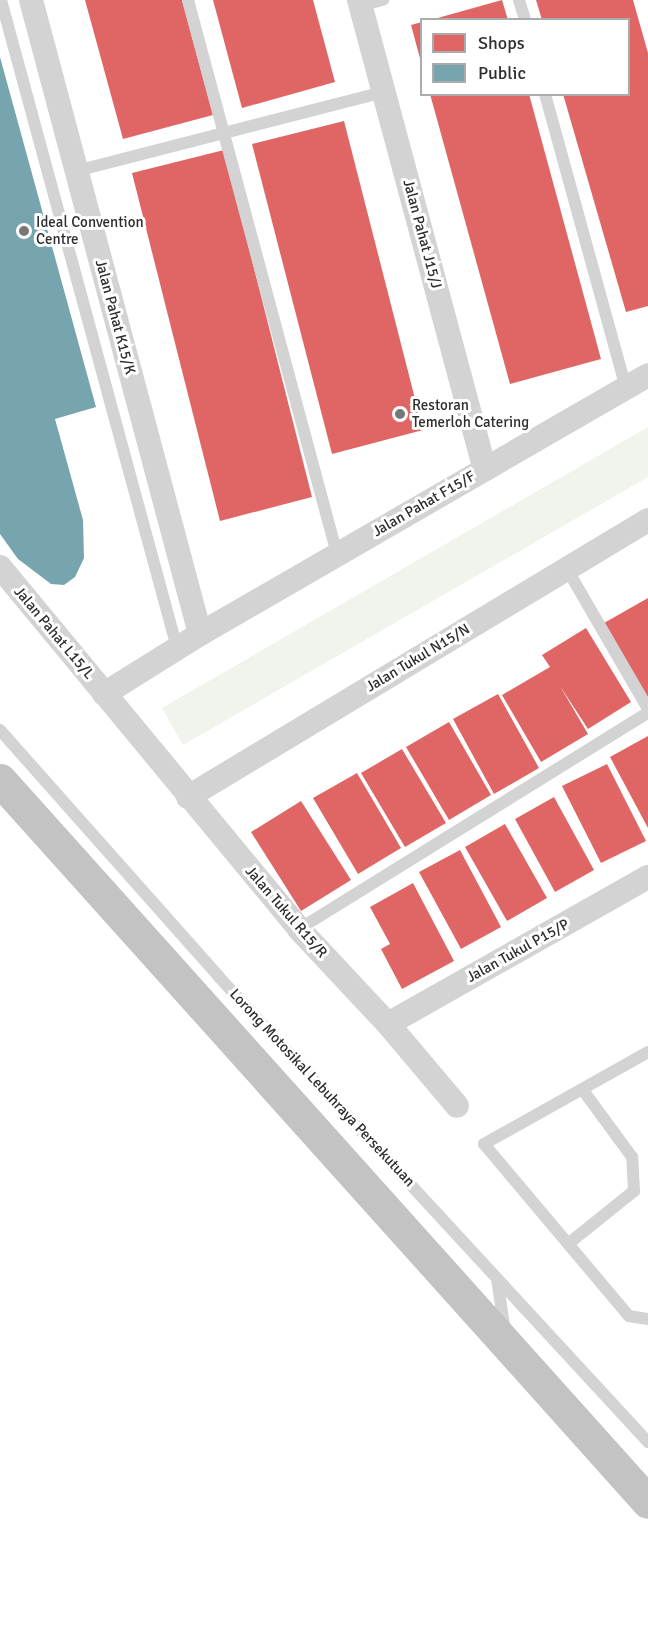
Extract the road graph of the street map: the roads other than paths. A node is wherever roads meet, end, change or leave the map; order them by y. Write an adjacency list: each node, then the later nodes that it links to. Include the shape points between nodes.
1 (1, 0): 19 (lane)
2 (31, 0): 10 (street, Jalan Pahat K15/K)
3 (188, 0): 9 (lane)
4 (519, 0): 6 (lane)
5 (367, 2): 7 (street, Jalan Pahat J15/J)
6 (524, 18)
7 (384, 92): 9 (lane); 13 (street, Jalan Pahat J15/J)
8 (546, 96): 12 (lane)
9 (224, 133): 10 (lane); 15 (lane)
10 (76, 171): 18 (street, Jalan Pahat K15/K)
11 (648, 375): 12 (street, Jalan Pahat F15/F)
12 (626, 388): 13 (street, Jalan Pahat F15/F)
13 (485, 469): 15 (street, Jalan Pahat F15/F)
14 (648, 520): 17 (street, Jalan Tukul N15/N)
15 (337, 554): 18 (street, Jalan Pahat F15/F)
16 (0, 567): 20 (street, Jalan Pahat L15/L)
17 (567, 569): 21 (lane); 24 (street, Jalan Tukul N15/N)
18 (200, 634): 19 (street, Jalan Pahat L15/L)
19 (177, 648): 20 (street, Jalan Pahat L15/L)
20 (104, 694): 24 (street, Jalan Tukul R15/R)
21 (648, 711): 26 (lane)
22 (0, 730): 32 (lane, Lorong Motosikal Lebuhraya Persekutuan)
23 (0, 780): 34 (highway)
24 (188, 797): 26 (street, Jalan Tukul R15/R)
25 (648, 877): 27 (street, Jalan Tukul P15/P)
26 (299, 929): 27 (street, Jalan Tukul R15/R)
27 (388, 1024): 30 (street, Jalan Tukul R15/R)
28 (648, 1052): 29 (lane)
29 (582, 1089): 31 (lane, via 632,1157 634,1191); 31 (lane, via 484,1144)
30 (457, 1106)
31 (568, 1244): 33 (lane, via 628,1316)
32 (497, 1279): 34 (lane); 35 (lane, Lorong Motosikal Lebuhraya Persekutuan)
33 (648, 1319)
34 (506, 1343): 36 (highway)
35 (648, 1442)
36 (648, 1502)

